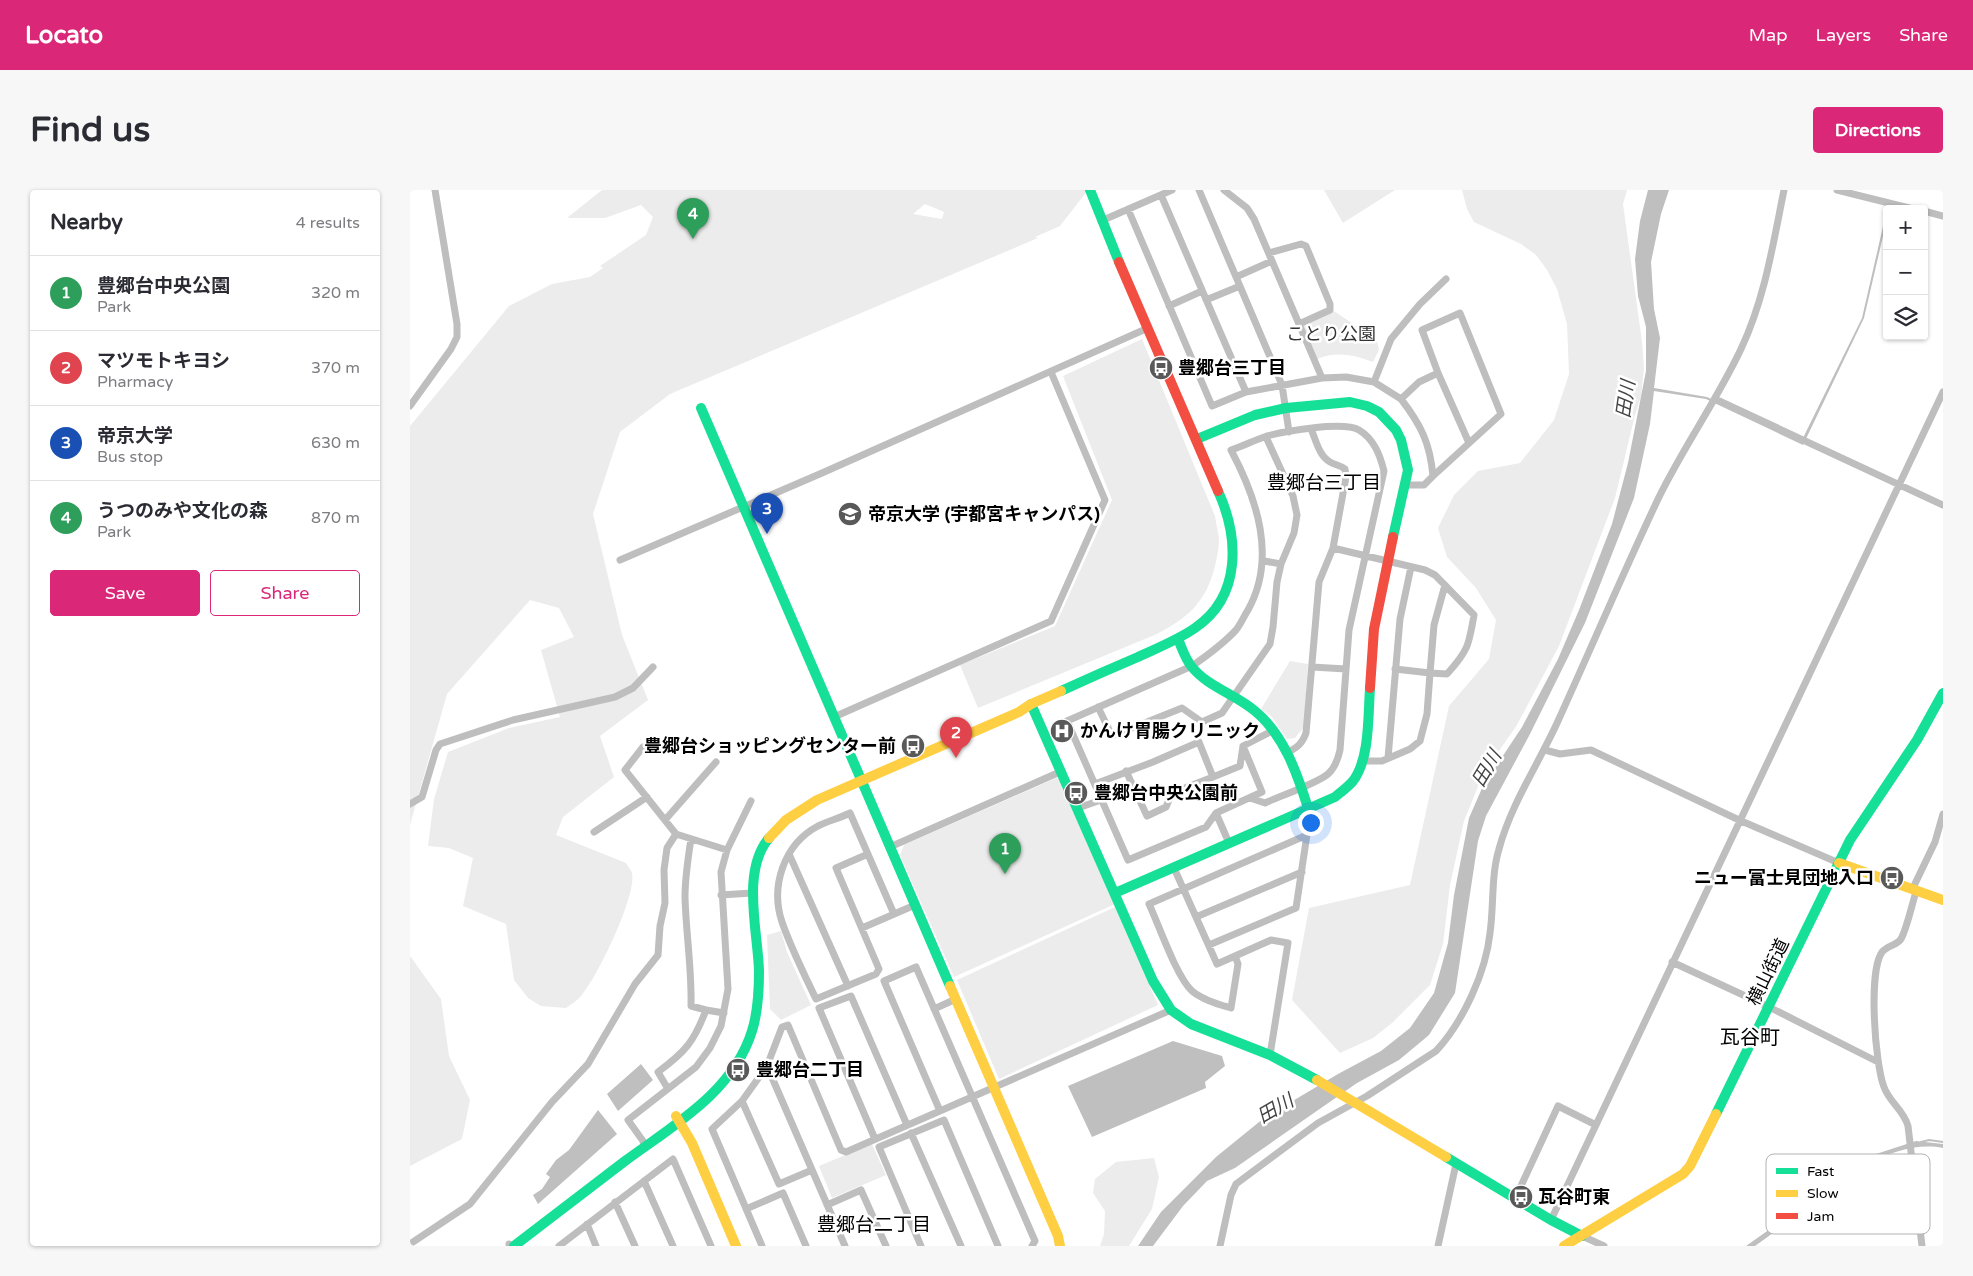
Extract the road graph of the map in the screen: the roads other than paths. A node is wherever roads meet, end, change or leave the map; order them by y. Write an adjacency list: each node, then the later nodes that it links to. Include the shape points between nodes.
1 (435, 190): 33 (street, via 457,336)
2 (1090, 190): 13 (street)
3 (1172, 190): 8 (street)
4 (1198, 190): 16 (street)
5 (1224, 190): 14 (street, via 1247,208 1254,218)
6 (1784, 190): 31 (street, via 1765,282 1754,316)
7 (1837, 190): 9 (street)
8 (1161, 195): 10 (street); 19 (street)
9 (1897, 205)
10 (1128, 209): 13 (street); 21 (street)
11 (1928, 213): 12 (street)
12 (1943, 216)
13 (1100, 220): 23 (street)
14 (1268, 253): 15 (street); 22 (street, via 1301,244 1306,246 1330,310)
15 (1272, 261): 16 (street); 22 (street)
16 (1236, 277): 18 (street)
17 (1446, 279): 27 (street, via 1420,304 1392,339)
18 (1240, 286): 20 (street); 28 (street)
19 (1202, 291): 20 (street); 21 (street)
20 (1206, 300): 29 (street)
21 (1169, 306): 29 (street, via 1212,406)
22 (1299, 324): 26 (street)
23 (1148, 328): 24 (street); 39 (street)
24 (1051, 372): 45 (street); 65 (street, via 1105,500 1051,621)
25 (1438, 372): 32 (street, via 1419,382); 40 (street); 40 (street, via 1422,330 1460,313 1501,414)
26 (1322, 378): 27 (street, via 1346,377); 28 (street)
27 (1374, 382): 32 (street)
28 (1282, 385): 29 (street); 35 (street)
29 (1246, 392)
30 (1943, 392): 42 (street)
31 (1716, 398): 42 (street); 69 (street, via 1660,495)
32 (1401, 399): 41 (street, via 1424,434 1431,454)
33 (410, 406)
34 (701, 408): 45 (street)
35 (1286, 408): 37 (street); 39 (street, via 1255,415); 43 (street, via 1350,402 1379,412 1401,440 1408,470)
36 (1311, 429): 37 (street); 46 (street, via 1322,456 1345,469); 47 (street, via 1342,425 1358,429 1371,440 1381,456 1384,472)
37 (1289, 432): 38 (street)
38 (1266, 436): 49 (street, via 1231,450 1256,510); 51 (street, via 1293,496 1297,515 1294,534)
39 (1197, 439): 54 (street, via 1229,519 1234,564 1217,607 1199,626)
40 (1469, 443): 41 (street)
41 (1433, 476): 43 (street, via 1424,485)
42 (1899, 484): 44 (street); 90 (street)
43 (1406, 485): 50 (street)
44 (1943, 505)
45 (744, 508): 48 (street); 65 (street)
46 (1333, 548): 47 (street); 57 (street, via 1319,582)
47 (1365, 556): 50 (street); 58 (street, via 1350,630)
48 (620, 560)
49 (1264, 561): 51 (street); 55 (street, via 1254,598 1237,628)
50 (1387, 561): 52 (street); 72 (street, via 1374,629 1367,734)
51 (1282, 564): 62 (street, via 1270,644)
52 (1412, 567): 53 (street, via 1435,575); 59 (street, via 1400,619)
53 (1444, 586): 60 (street, via 1434,625); 60 (street, via 1474,615 1469,645 1463,657 1447,674)
54 (1178, 639): 55 (street); 63 (street)
55 (1192, 666): 62 (street); 64 (street)
56 (653, 667): 84 (street, via 633,688 614,697 513,720 440,744 422,797)
57 (1312, 667): 58 (street); 70 (street, via 1303,742)
58 (1346, 669): 79 (street, via 1340,750 1336,763 1328,774)
59 (1395, 669): 60 (street); 71 (street)
60 (1430, 673): 71 (street, via 1427,714 1420,741)
61 (1943, 693): 100 (street, 横山街道, via 1917,740 1850,840)
62 (1234, 696): 64 (street, via 1222,713 1202,722 1182,708 1112,736); 66 (street)
63 (1031, 704): 75 (street); 76 (street)
64 (1098, 707): 78 (street, via 1067,721)
65 (834, 717): 76 (street)
66 (1274, 730): 68 (street); 70 (street)
67 (643, 746): 80 (street, via 625,770)
68 (1243, 746): 77 (street, via 1240,766); 81 (street, via 1262,792)
69 (1545, 750): 90 (street, via 1560,754 1591,750); 130 (street, via 1498,849 1490,936 1466,1006 1436,1051)
70 (1286, 753): 79 (street)
71 (1388, 758): 72 (street)
72 (1362, 761): 86 (street, via 1354,781 1335,797)
73 (716, 762): 89 (street)
74 (1126, 771): 77 (street, via 1199,742); 77 (street, via 1146,816 1166,807 1172,793); 78 (street)
75 (1062, 772): 85 (street); 96 (street)
76 (860, 777): 96 (street); 105 (street, via 804,806 778,826 763,846)
77 (1213, 777)
78 (1095, 784): 82 (street)
79 (1300, 787): 81 (street, via 1265,802); 86 (street)
80 (647, 797): 89 (street); 91 (street)
81 (1250, 798): 87 (street)
82 (1101, 800): 85 (street); 87 (street, via 1128,860 1206,827)
83 (751, 801): 97 (street)
84 (410, 804)
85 (1078, 808): 106 (street)
86 (1308, 808): 93 (street); 95 (street)
87 (1216, 813): 95 (street)
88 (1943, 814): 104 (street)
89 (665, 820): 92 (street)
90 (1739, 820): 100 (street); 115 (street)
91 (594, 832)
92 (676, 834): 94 (street); 149 (street, via 666,856 665,903 658,955 635,984 588,1064 552,1102 470,1204)
93 (1307, 835): 102 (street); 103 (street)
94 (692, 839): 97 (street); 120 (street, via 685,898 691,1006)
95 (1229, 843): 101 (street)
96 (890, 847): 109 (street)
97 (727, 850): 107 (street, via 721,872)
98 (789, 854): 99 (street, via 817,827 850,813); 116 (street); 116 (street, via 777,891 781,921 816,999)
99 (868, 854): 110 (street); 112 (street, via 836,868)
100 (1839, 863): 104 (street); 118 (street, 横山街道)
101 (1174, 868): 103 (street); 106 (street)
102 (1302, 872): 111 (street); 113 (street, via 1296,908)
103 (1182, 888): 111 (street); 114 (street, via 1149,904 1183,980 1209,1001 1231,1008 1238,964)
104 (1914, 891): 108 (street); 124 (street, via 1900,940 1882,952 1875,975)
105 (749, 893): 107 (street); 132 (street, via 759,988 750,1038 723,1084 706,1100)
106 (1115, 893): 121 (street, via 1153,981)
107 (722, 895): 122 (street, via 728,989)
108 (1943, 900)
109 (915, 905): 110 (street); 117 (street)
110 (894, 914): 112 (street)
111 (1196, 917): 113 (street)
112 (862, 928): 116 (street, via 879,969 876,974)
113 (1209, 946): 114 (street, via 1216,964)
114 (1235, 956): 123 (street, via 1271,940 1288,943)
115 (1672, 962): 118 (street); 134 (street)
116 (848, 986)
117 (956, 999): 119 (street); 126 (street)
118 (1769, 1007): 124 (street); 148 (street, 横山街道, via 1690,1166 1668,1184)
119 (934, 1009): 128 (street); 131 (street, via 916,968 884,981)
120 (706, 1010): 122 (street); 127 (street, via 698,1030 680,1056 658,1072)
121 (1172, 1010): 123 (street, via 1199,1028); 126 (street)
122 (724, 1013): 127 (street, via 721,1026 696,1067)
123 (1270, 1055): 130 (street)
124 (1878, 1062): 138 (street, via 1884,1088 1906,1117)
125 (767, 1066): 129 (street); 136 (street, via 782,1027 788,1025 841,1150 846,1152); 140 (street)
126 (994, 1087): 128 (street); 165 (street)
127 (668, 1089): 137 (street, via 628,1120)
128 (972, 1096): 131 (street); 164 (street, via 1035,1241)
129 (742, 1101): 140 (street, via 779,1184); 145 (street, via 712,1128)
130 (1354, 1102): 139 (street); 166 (street, via 1318,1123 1236,1184)
131 (940, 1110): 133 (street)
132 (678, 1118): 137 (street); 156 (street, via 698,1154)
133 (907, 1125): 136 (street); 136 (street, via 851,996 819,1008)
134 (1596, 1125): 142 (street, via 1558,1106); 146 (street)
135 (912, 1133): 161 (street, via 879,1147); 162 (street); 163 (street, via 944,1120)
136 (875, 1139)
137 (644, 1144): 150 (street)
138 (1911, 1154)
139 (1456, 1164): 142 (street); 167 (street)
140 (812, 1170): 144 (street)
141 (644, 1180): 143 (street); 154 (street); 155 (street, via 673,1159)
142 (1515, 1199): 146 (street)
143 (616, 1202): 147 (street); 153 (street)
144 (827, 1206): 159 (street); 160 (street, via 861,1190)
145 (746, 1209): 157 (street); 158 (street, via 783,1193)
146 (1551, 1220): 148 (street)
147 (587, 1224): 151 (street); 152 (street)
148 (1582, 1236): 168 (street, 横山街道); 169 (street)
149 (410, 1244)
150 (509, 1245)
151 (559, 1246)
152 (596, 1246)
153 (635, 1246)
154 (673, 1246)
155 (711, 1246)
156 (736, 1246)
157 (762, 1246)
158 (806, 1246)
159 (845, 1246)
160 (886, 1246)
161 (921, 1246)
162 (962, 1246)
163 (998, 1246)
164 (1032, 1246)
165 (1060, 1246)
166 (1220, 1246)
167 (1438, 1246)
168 (1564, 1246)
169 (1604, 1246)

